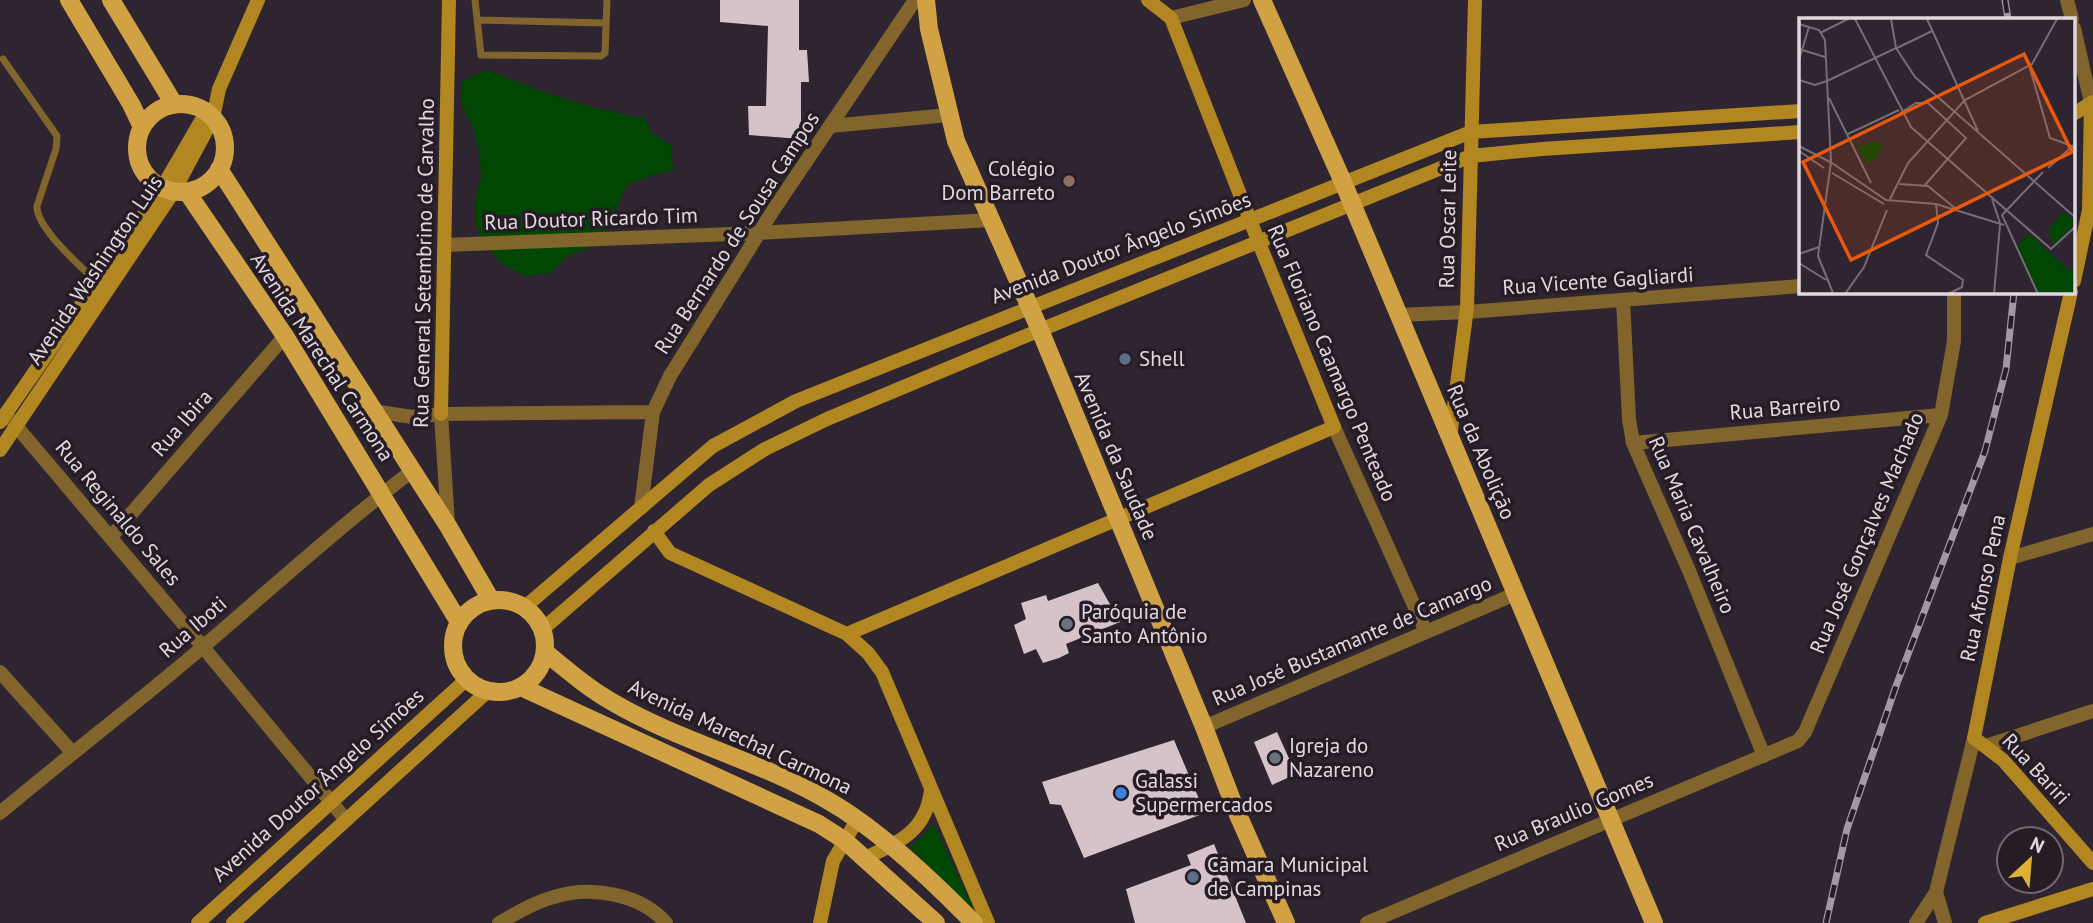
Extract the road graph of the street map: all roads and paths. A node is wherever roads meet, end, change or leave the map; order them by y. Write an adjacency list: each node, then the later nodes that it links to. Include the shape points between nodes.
1 (69, 0): 26 (main road)
2 (111, 0): 20 (main road)
3 (258, 0): 23 (main road, Avenida Washington Luis)
4 (449, 0): 39 (main road, Rua General Setembrino de Carvalho)
5 (475, 0): 16 (lane)
6 (607, 0): 17 (lane)
7 (915, 0): 25 (street, Rua Bernardo de Sousa Campos)
8 (926, 0): 24 (main road, Avenida da Saudade)
9 (1148, 0): 14 (main road)
10 (1244, 0): 14 (street)
11 (1262, 0): 31 (main road, Rua da Abolição)
12 (1475, 0): 27 (main road, Rua Oscar Leite)
13 (2067, 0): 15 (street)
14 (1171, 18): 36 (main road, Rua Floriano Caamargo Penteado)
15 (2072, 18)
16 (477, 20): 17 (lane); 17 (lane, via 479,50 485,56 603,56)
17 (606, 23)
18 (2076, 37): 21 (street)
19 (3, 59): 41 (lane, via 57,136 36,213)
20 (174, 104): 23 (main road); 26 (main road, via 161,108)
21 (2092, 108): 34 (main road)
22 (1799, 111): 27 (main road, Avenida Doutor Ângelo Simões)
23 (211, 113): 30 (main road, via 224,143); 32 (main road, Avenida Washington Luis)
24 (949, 116): 25 (street); 35 (main road, Avenida da Saudade)
25 (830, 126): 37 (street, Rua Bernardo de Sousa Campos)
26 (142, 127): 32 (main road, Avenida Marechal Carmona, via 137,141 142,168 150,180)
27 (1471, 132): 29 (main road, Rua Oscar Leite); 31 (main road, Avenida Doutor Ângelo Simões)
28 (1799, 132): 29 (main road)
29 (1471, 156): 33 (main road); 47 (main road, Rua Oscar Leite)
30 (219, 169): 32 (main road, via 200,188); 51 (main road, Avenida Marechal Carmona)
31 (1343, 182): 33 (main road, Rua da Abolição); 36 (main road, Avenida Doutor Ângelo Simões)
32 (174, 190): 41 (main road, Avenida Washington Luis); 50 (main road, Avenida Marechal Carmona); 56 (main road, Avenida Washington Luis)
33 (1353, 204): 38 (main road); 48 (main road, Rua da Abolição)
34 (2091, 213): 40 (main road)
35 (991, 220): 37 (street, Rua Doutor Ricardo Tim); 46 (main road, Avenida da Saudade)
36 (1250, 221): 38 (main road, Rua Floriano Caamargo Penteado); 46 (main road, Avenida Doutor Ângelo Simões)
37 (759, 233): 39 (street, Rua Doutor Ricardo Tim); 52 (street, Rua Bernardo de Sousa Campos, via 670,376)
38 (1259, 243): 49 (main road); 57 (main road, Rua Floriano Caamargo Penteado)
39 (445, 245): 53 (main road, Rua General Setembrino de Carvalho)
40 (2076, 273)
41 (96, 282): 55 (main road, Avenida Washington Luis)
42 (1799, 286): 45 (street, Rua Vicente Gagliardi)
43 (1954, 294): 54 (street, Rua José Gonçalves Machado, via 1954,341)
44 (2071, 294): 69 (main road, Rua Afonso Pena)
45 (1623, 300): 47 (street, Rua Vicente Gagliardi); 59 (street, Rua Maria Cavalheiro)
46 (1030, 306): 49 (main road, Avenida da Saudade); 63 (main road, Avenida Doutor Ângelo Simões, via 796,401 713,446)
47 (1467, 312): 48 (street, Rua Vicente Gagliardi); 58 (main road, Rua Oscar Leite)
48 (1399, 315): 58 (main road, Rua da Abolição)
49 (1040, 330): 64 (main road, Avenida da Saudade); 66 (main road, via 765,449 709,485)
50 (285, 336): 62 (main road, Avenida Marechal Carmona); 68 (street, Rua Ibira)
51 (373, 411): 53 (street, via 412,417); 61 (main road, Avenida Marechal Carmona)
52 (653, 412): 53 (street); 63 (street, Rua Bernardo de Sousa Campos)
53 (441, 414): 65 (street, Rua General Setembrino de Carvalho)
54 (1941, 415): 59 (street, Rua Barreiro); 85 (street, Rua José Gonçalves Machado)
55 (3, 418): 56 (street, Rua Reginaldo Sales)
56 (16, 426): 60 (main road, Avenida Washington Luis); 68 (street, Rua Reginaldo Sales)
57 (1334, 427): 64 (main road); 75 (street, Rua Floriano Caamargo Penteado)
58 (1450, 438): 70 (main road, Rua da Abolição)
59 (1633, 443): 88 (street, Rua Maria Cavalheiro)
60 (0, 450)
61 (412, 471): 62 (street, Rua Iboti); 65 (main road, Avenida Marechal Carmona)
62 (382, 494): 73 (main road, Avenida Marechal Carmona); 77 (street, Rua Iboti)
63 (640, 508): 72 (main road, Avenida Doutor Ângelo Simões)
64 (1118, 519): 76 (main road); 84 (main road, Avenida da Saudade)
65 (448, 526): 71 (main road, Avenida Marechal Carmona)
66 (654, 531): 74 (main road); 76 (main road, via 670,553 682,560)
67 (2093, 534): 69 (street)
68 (111, 537): 77 (street, Rua Reginaldo Sales)
69 (2010, 558): 86 (main road, Rua Afonso Pena)
70 (1516, 594): 75 (street, Rua José Bustamante de Camargo); 94 (main road, Rua da Abolição)
71 (491, 600): 72 (main road, via 505,599); 73 (main road, via 477,604)
72 (526, 607): 74 (main road)
73 (460, 622): 80 (main road, via 453,654)
74 (544, 628): 78 (main road)
75 (1426, 632): 84 (street, Rua José Bustamante de Camargo)
76 (847, 634): 89 (main road, via 881,672)
77 (203, 647): 87 (street, Rua Iboti); 90 (street, Rua Reginaldo Sales)
78 (545, 652): 81 (main road, via 533,678); 93 (main road, Avenida Marechal Carmona, via 613,703 807,789)
79 (0, 672): 87 (street)
80 (467, 679): 82 (main road); 90 (main road, Avenida Doutor Ângelo Simões)
81 (521, 687): 82 (main road); 95 (main road, via 819,824)
82 (488, 691): 92 (main road)
83 (2093, 711): 86 (street)
84 (1204, 727): 109 (main road, Avenida da Saudade)
85 (1798, 741): 88 (street, Rua Braulio Gomes)
86 (1980, 742): 98 (main road, Rua Bariri, via 2013,770); 100 (street, Rua Afonso Pena)
87 (72, 752): 91 (street, Rua Iboti)
88 (1764, 756): 94 (street, Rua Braulio Gomes)
89 (931, 789): 96 (main road, via 929,805 917,827); 108 (main road)
90 (331, 802): 92 (street, Rua Reginaldo Sales); 101 (main road, Avenida Doutor Ângelo Simões)
91 (0, 813)
92 (346, 820): 102 (main road)
93 (857, 820): 95 (main road); 96 (main road, Avenida Marechal Carmona)
94 (1610, 820): 110 (street, Rua Braulio Gomes); 111 (main road, Rua da Abolição)
95 (844, 840): 97 (main road); 105 (main road, via 833,861)
96 (890, 846): 97 (main road); 107 (main road, Avenida Marechal Carmona)
97 (865, 858): 106 (main road)
98 (2093, 863)
99 (2093, 889): 114 (main road)
100 (1936, 892): 112 (street, Rua Afonso Pena); 113 (street)
101 (198, 923)
102 (233, 923)
103 (499, 923): 104 (street, via 554,897 598,892 647,906)
104 (666, 923)
105 (820, 923)
106 (936, 923)
107 (974, 923)
108 (988, 923)
109 (1286, 923)
110 (1367, 923)
111 (1654, 923)
112 (1916, 923)
113 (1945, 923)
114 (1986, 923)

